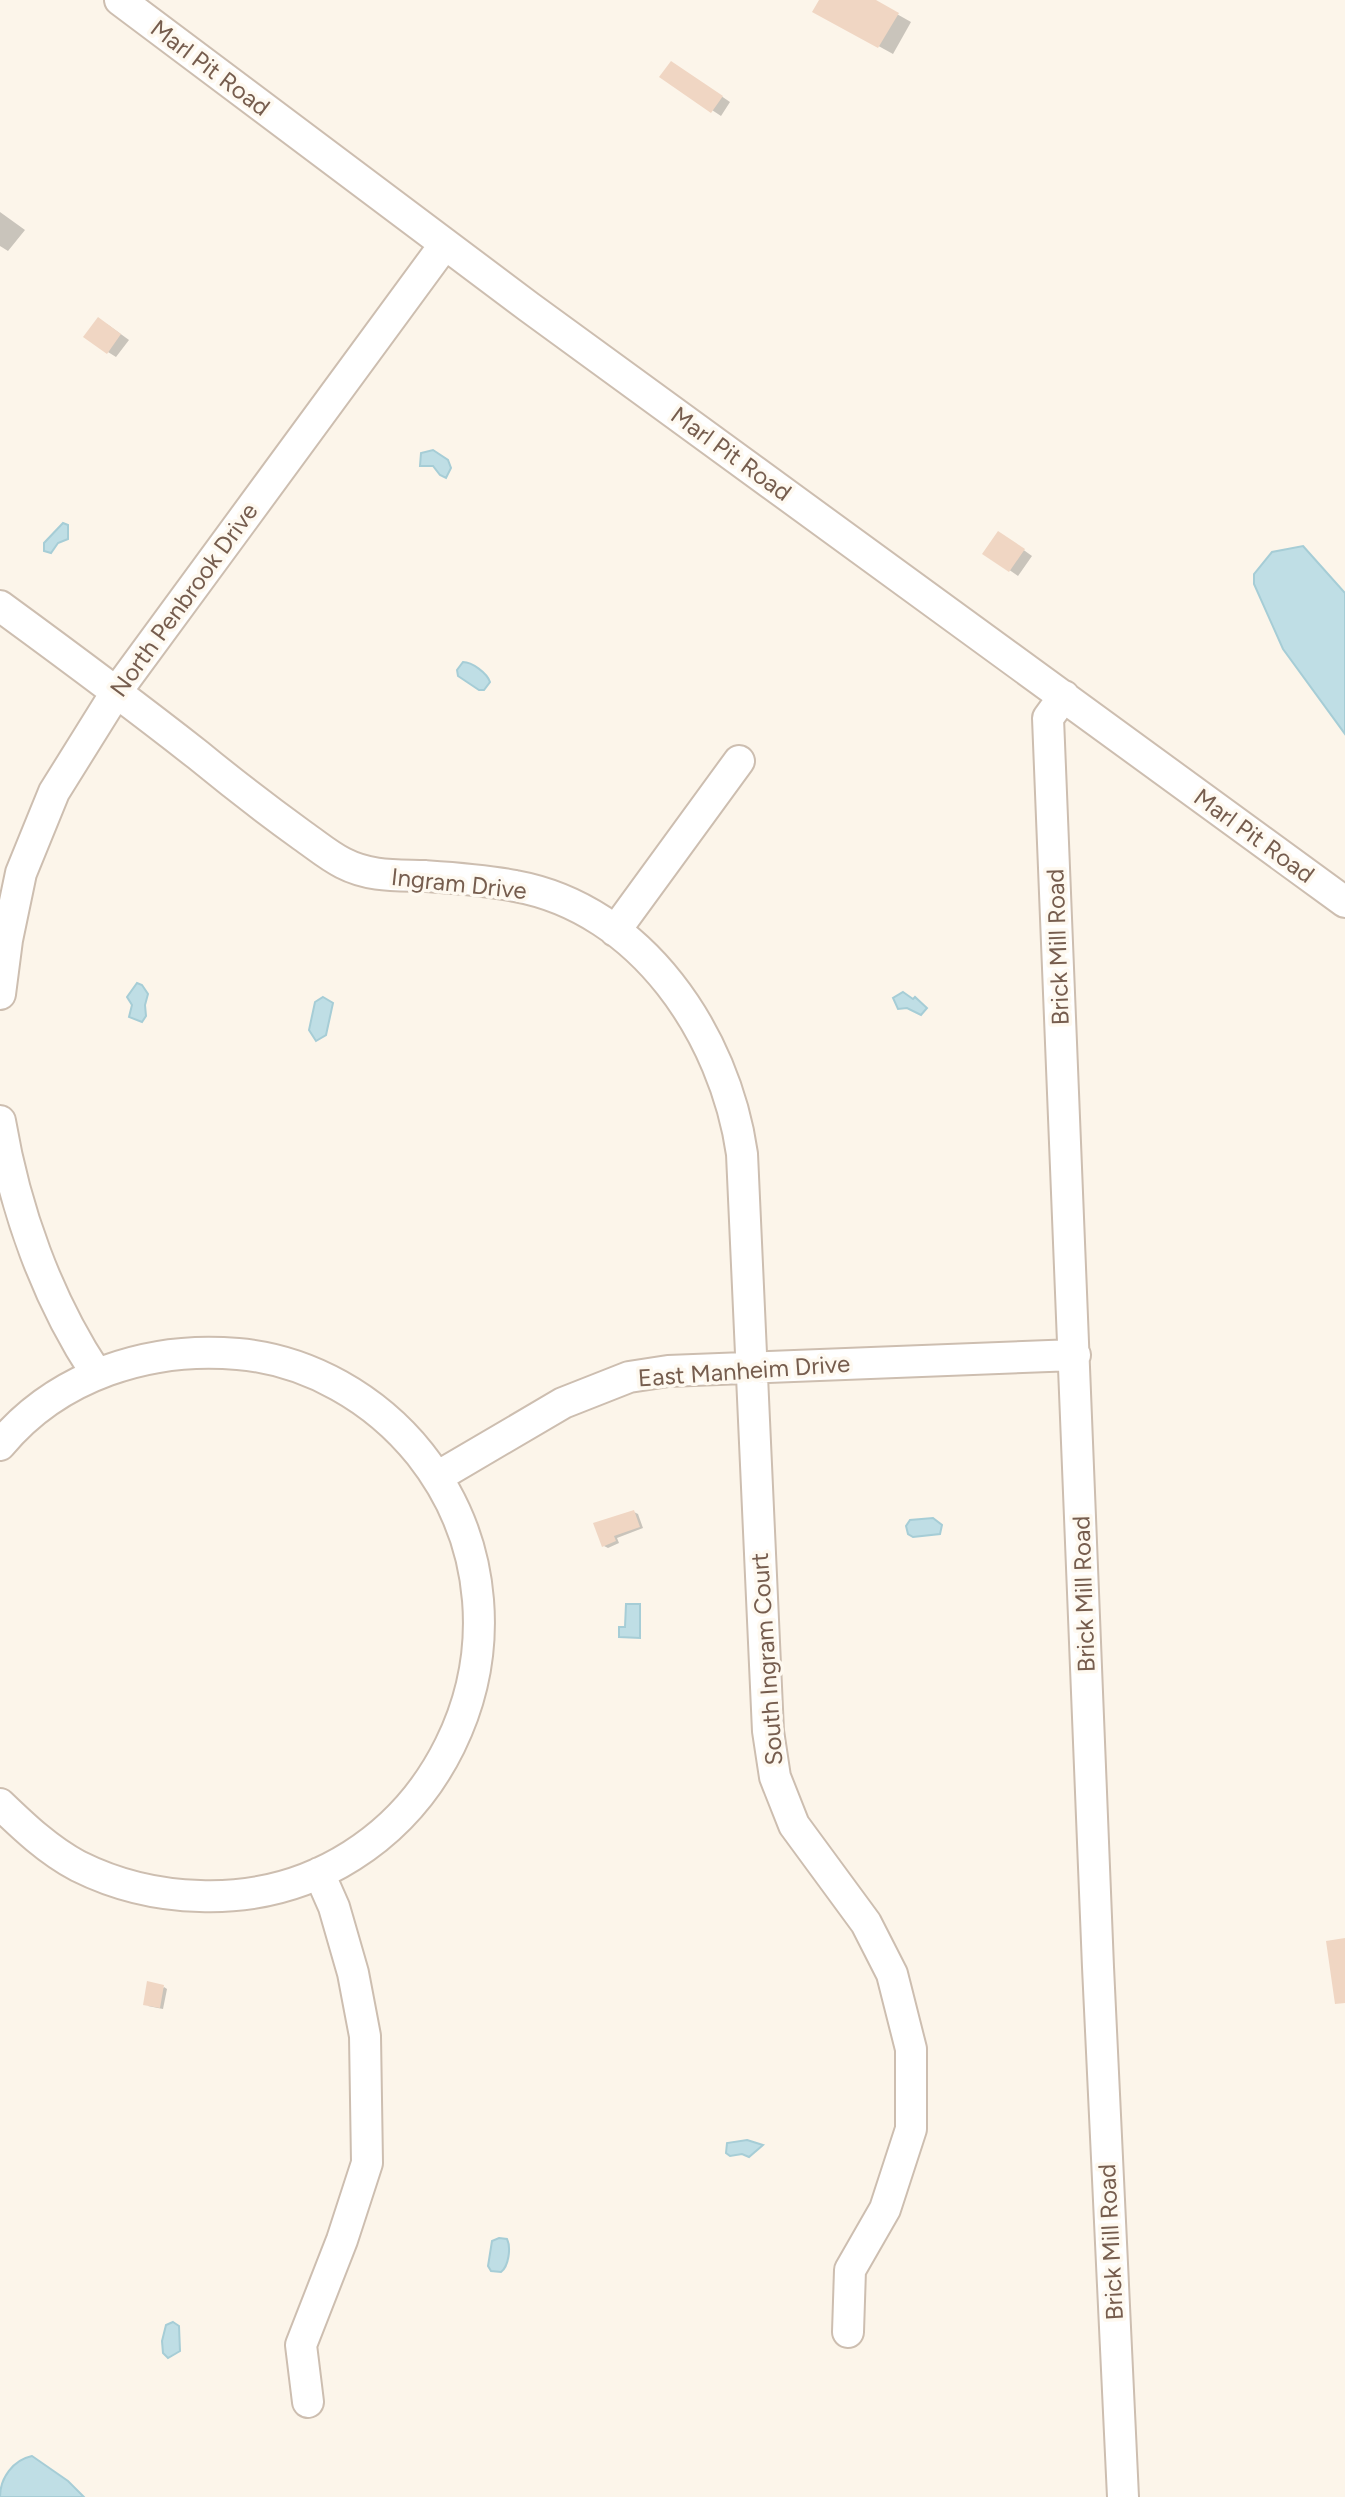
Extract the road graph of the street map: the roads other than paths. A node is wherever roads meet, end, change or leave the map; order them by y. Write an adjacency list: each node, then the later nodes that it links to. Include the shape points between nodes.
1 (120, 0): 2 (street, Marl Pit Road)
2 (445, 244): 4 (street, North Penbrook Drive); 5 (street, Marl Pit Road)
3 (0, 606): 4 (street, Ingram Drive)
4 (117, 691): 8 (street, Ingram Drive, via 342,863 375,875 517,886 559,898); 9 (street, North Penbrook Drive, via 54,792 21,873)
5 (1064, 696): 7 (street, Marl Pit Road); 11 (street, Brick Mill Road, via 1048,718)
6 (739, 761): 8 (street)
7 (1345, 902)
8 (615, 931): 12 (street, Ingram Drive, via 688,1008 707,1038 731,1099 742,1154)
9 (0, 994)
10 (0, 1121): 13 (street, via 25,1224 71,1336)
11 (1075, 1355): 12 (street, East Manheim Drive); 20 (street, Brick Mill Road)
12 (752, 1368): 15 (street, East Manheim Drive, via 668,1371 594,1389); 18 (street, South Ingram Court, via 768,1731 775,1777 794,1825 866,1923 892,1974 911,2049 911,2129 885,2209 850,2270)
13 (96, 1373): 14 (street, via 51,1398); 15 (street, via 149,1356 204,1351 259,1356 312,1372 361,1398 403,1433)
14 (0, 1445)
15 (437, 1477): 17 (street, via 459,1518 474,1563 479,1641 469,1702 452,1746 417,1798 360,1850)
16 (0, 1804): 17 (street, via 36,1838 123,1885 172,1895 222,1897 271,1889)
17 (319, 1873): 19 (street, via 353,1973 365,2036 367,2163 301,2345)
18 (848, 2332)
19 (308, 2402)
20 (1123, 2497)

